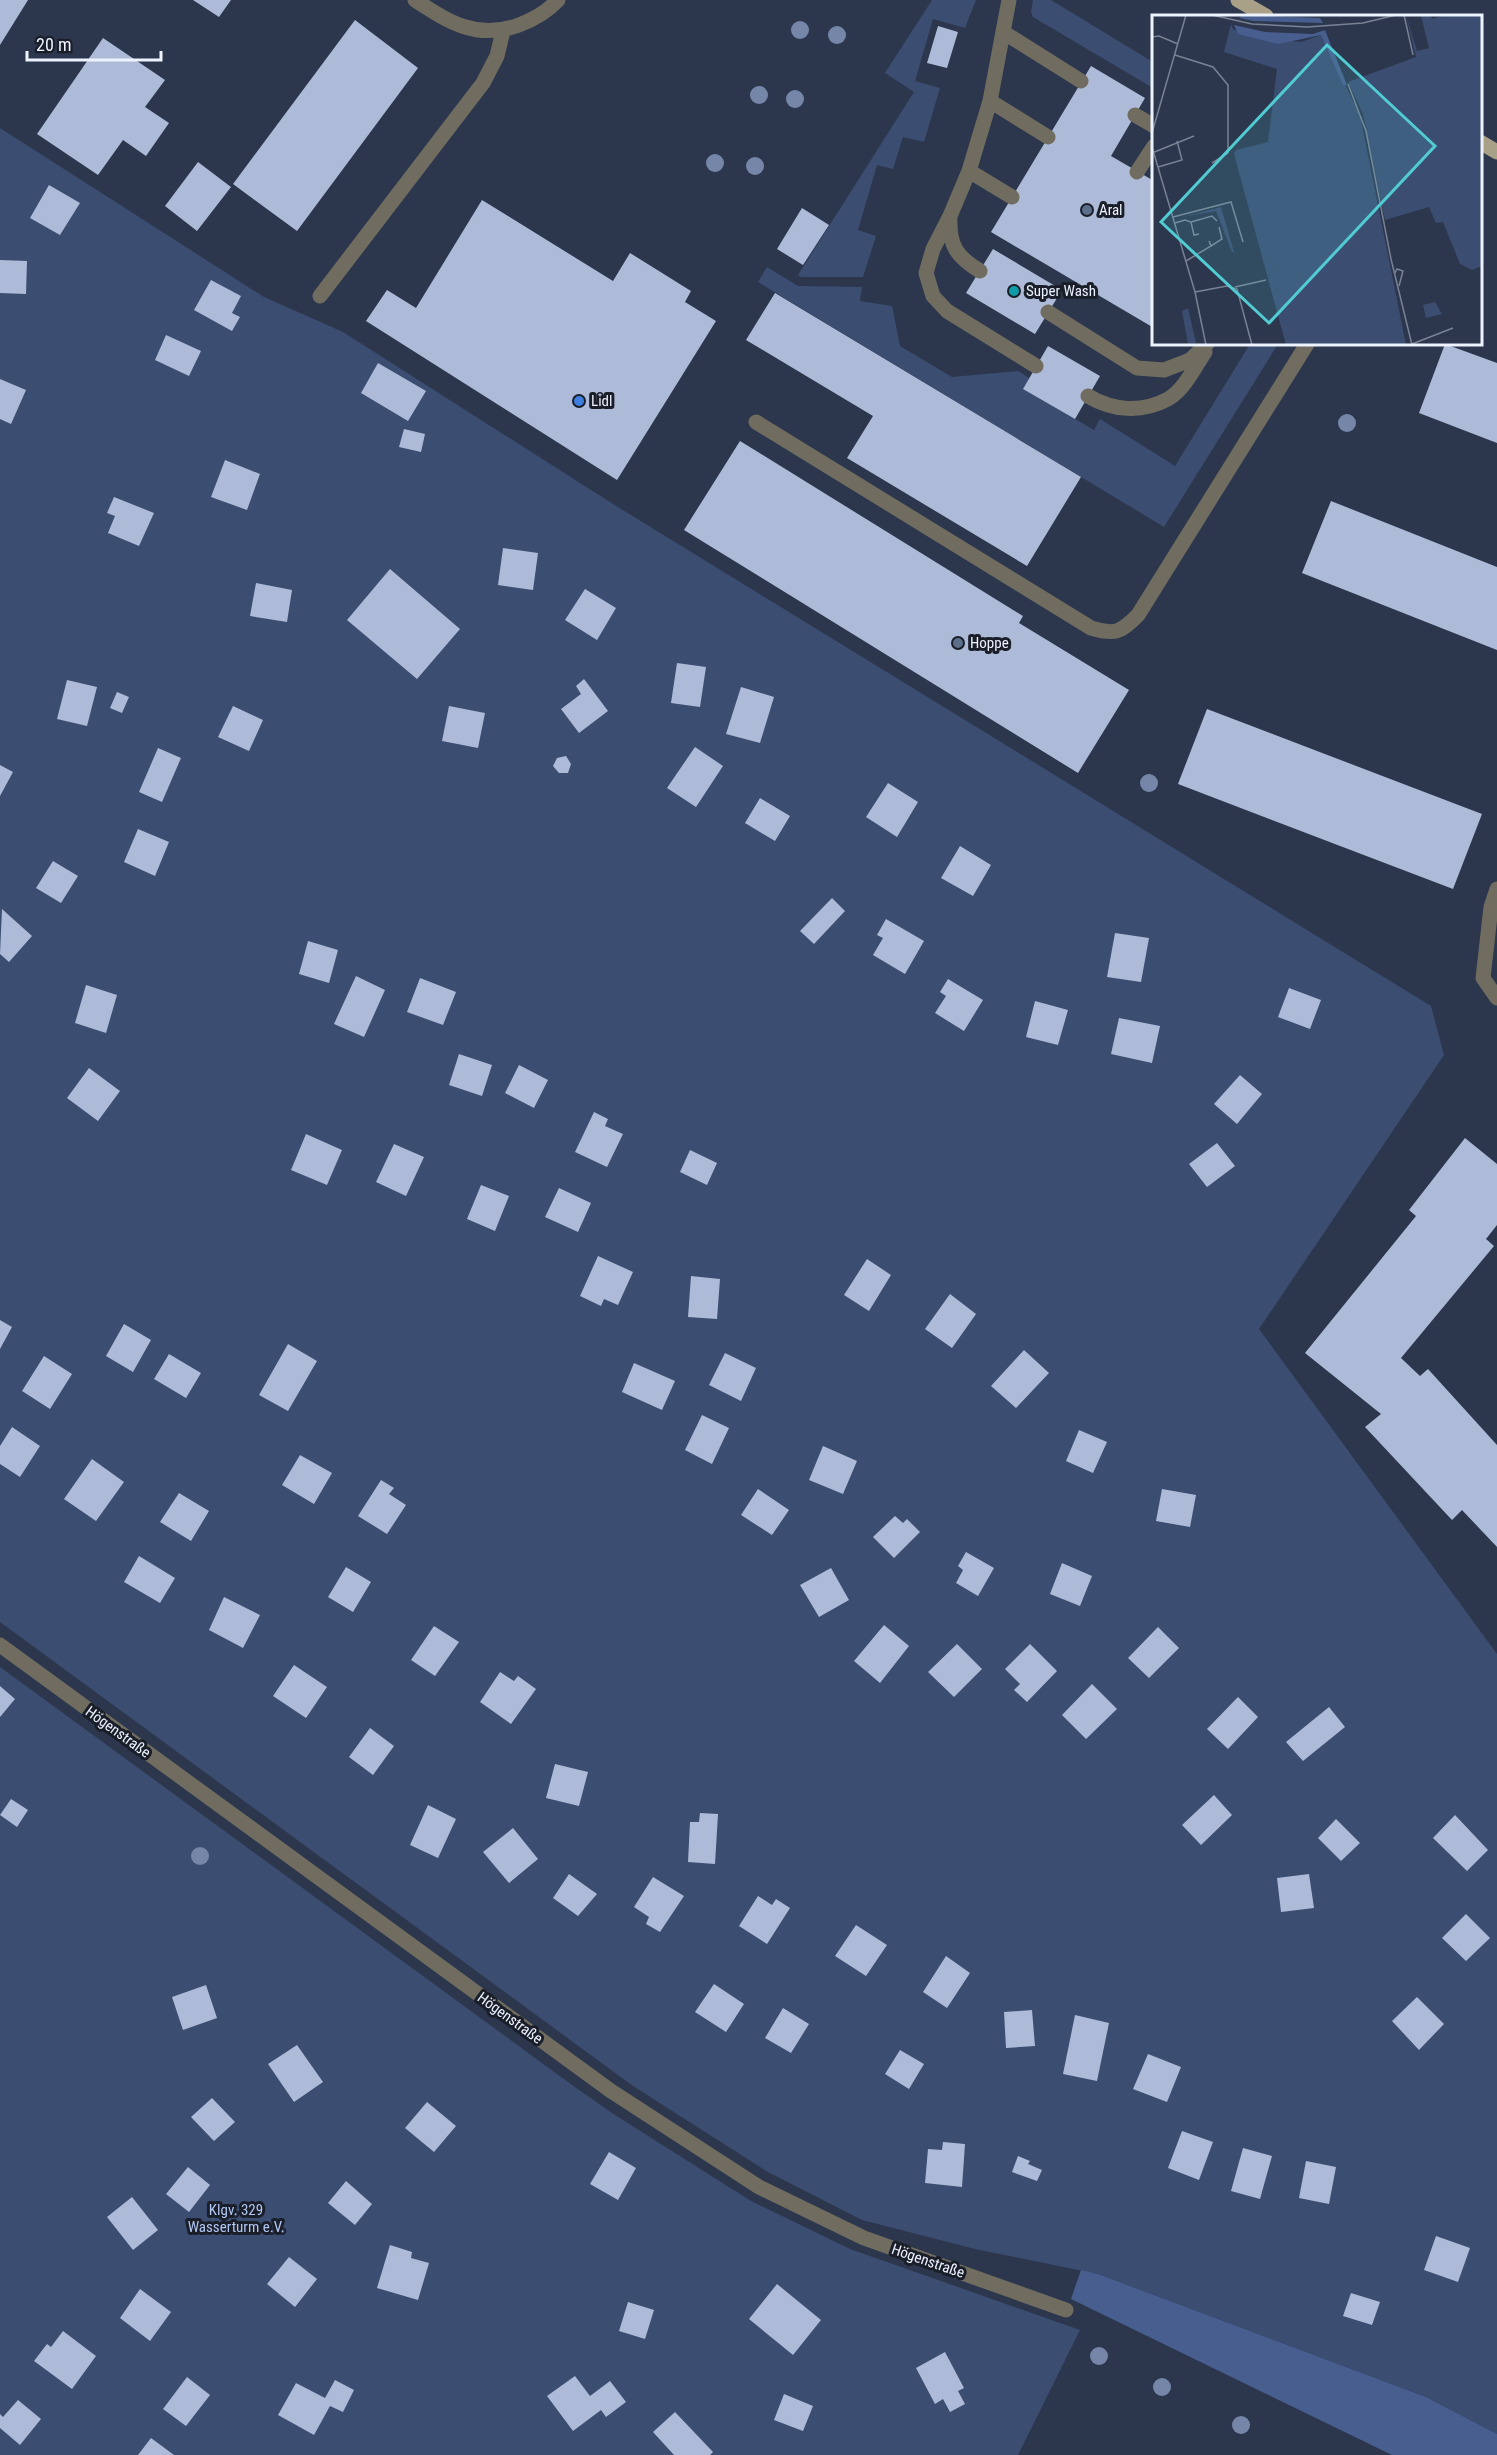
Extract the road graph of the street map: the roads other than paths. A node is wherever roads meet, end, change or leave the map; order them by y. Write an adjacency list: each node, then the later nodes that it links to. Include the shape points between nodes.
1 (415, 0): 6 (street, via 459,26)
2 (558, 0): 6 (street, via 547,12)
3 (1009, 0): 7 (street)
4 (1238, 0): 5 (main road)
5 (1264, 15)
6 (503, 31): 21 (street, via 497,56 483,83)
7 (1003, 32): 8 (street); 9 (street)
8 (1082, 81)
9 (990, 101): 12 (street); 16 (street)
10 (1136, 115): 11 (street)
11 (1152, 125)
12 (1048, 137)
13 (1482, 143): 15 (main road)
14 (1152, 149): 17 (street)
15 (1497, 152)
16 (969, 171): 18 (street); 19 (street)
17 (1137, 172)
18 (1012, 197)
19 (950, 216): 20 (street, via 950,235 956,252); 26 (street, via 926,273 933,296 947,311)
20 (980, 271)
21 (320, 296)
22 (1048, 312): 23 (street, via 1137,368 1164,370 1191,360)
23 (1207, 345)
24 (1207, 345): 27 (street, via 1191,375 1169,398 1142,408 1119,409)
25 (1306, 345): 28 (street, via 1138,615 1124,630 1109,633 1091,628)
26 (1036, 366)
27 (1088, 396)
28 (756, 422)
29 (1497, 889): 30 (street, via 1491,907 1483,978)
30 (1497, 998)
31 (0, 1645): 32 (street, Högenstraße, via 610,2091 759,2187 864,2238)
32 (1066, 2310)

